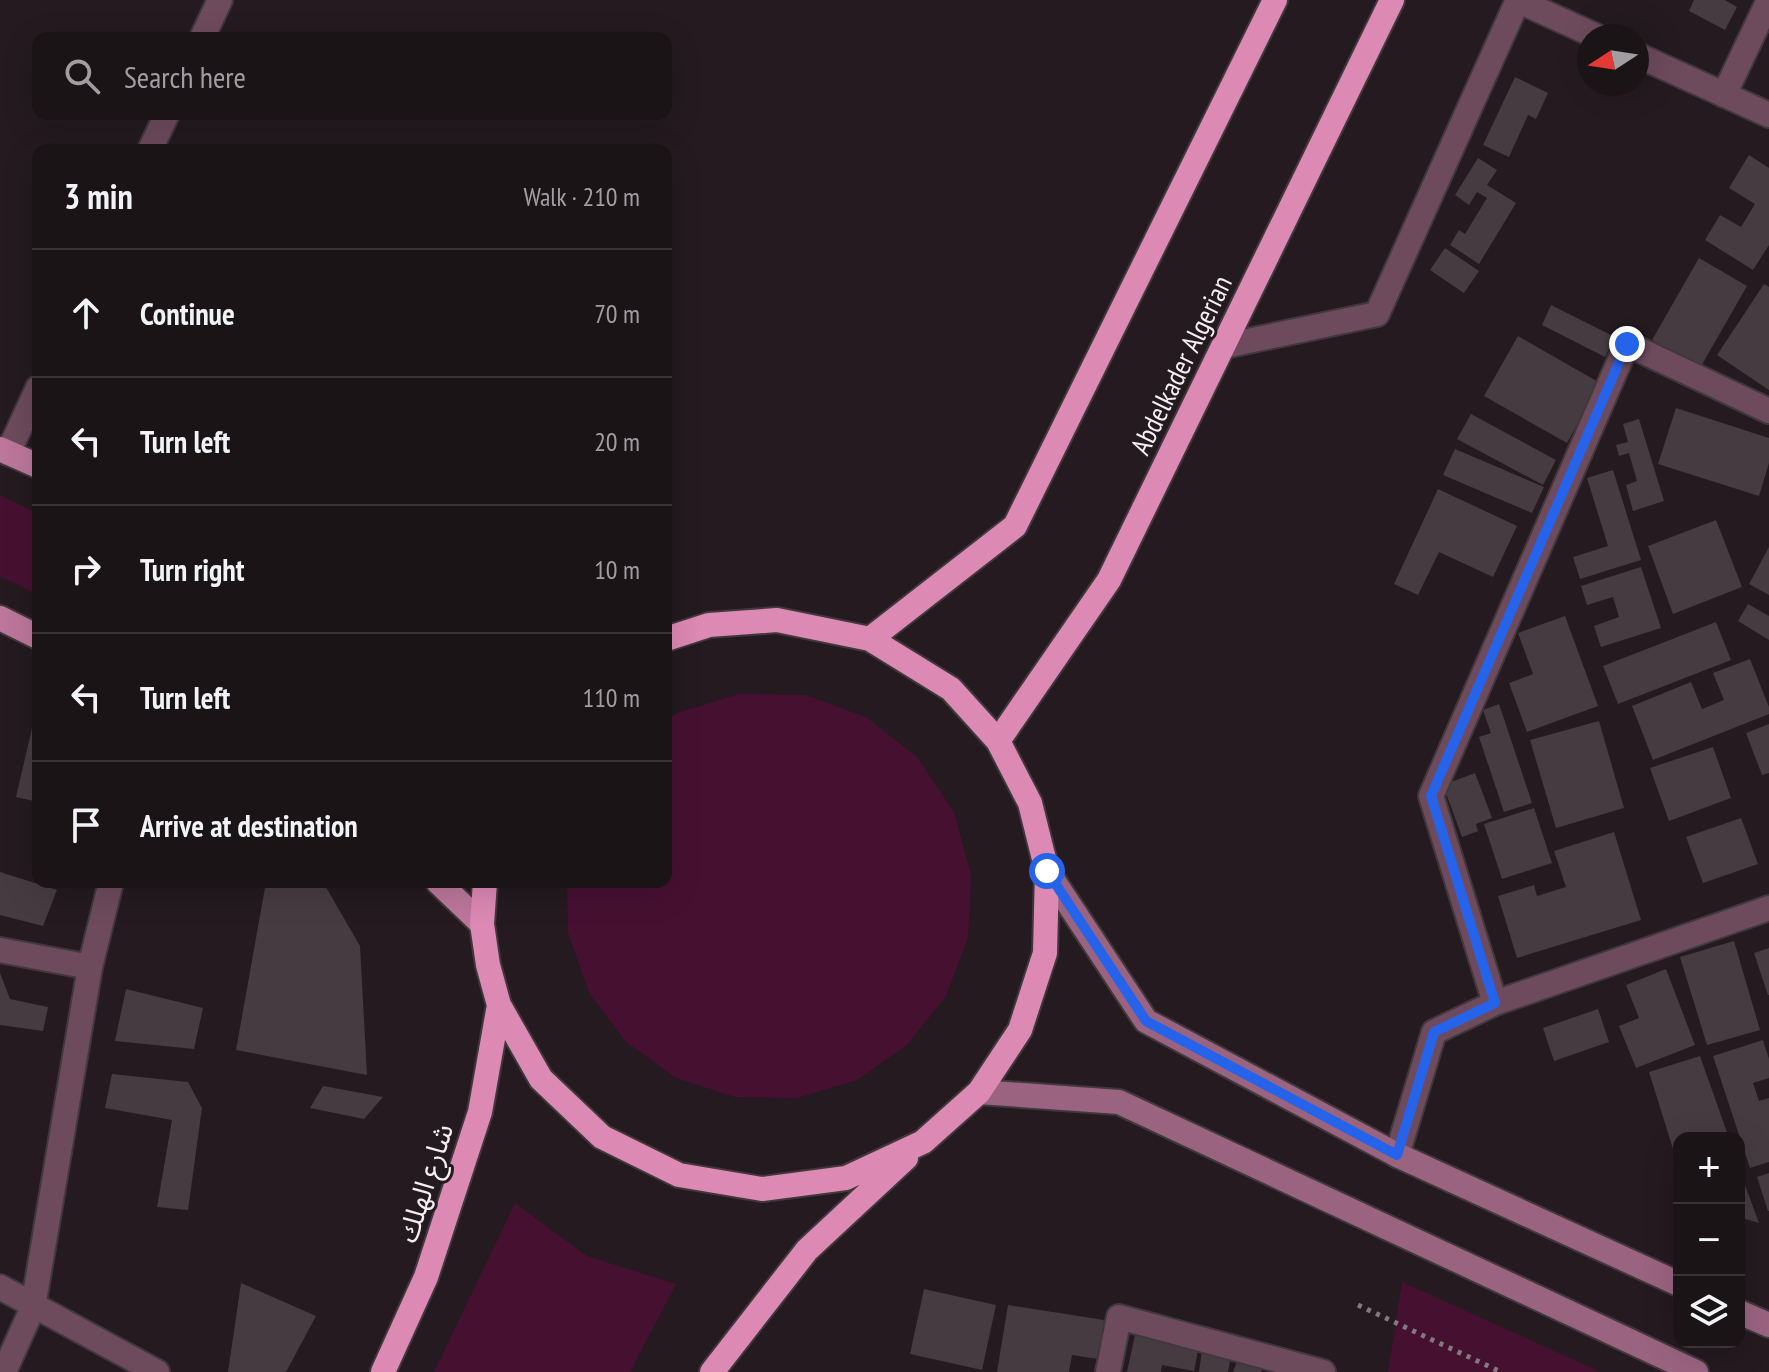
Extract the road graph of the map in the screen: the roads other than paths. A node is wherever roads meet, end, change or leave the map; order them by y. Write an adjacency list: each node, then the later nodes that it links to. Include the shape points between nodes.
1 (220, 0): 7 (street)
2 (1275, 0): 21 (highway, via 1015,526)
3 (1392, 0): 13 (highway, Abdelkader Algerian)
4 (1518, 0): 6 (street); 13 (street, via 1377,314)
5 (1769, 0): 9 (street)
6 (1577, 27)
7 (205, 32)
8 (1649, 61): 9 (street)
9 (1724, 95): 10 (street)
10 (1769, 115)
11 (164, 120): 12 (street)
12 (153, 144)
13 (1224, 346): 22 (highway, Abdelkader Algerian, via 1109,580)
14 (32, 399): 16 (street)
15 (1769, 411): 31 (street, via 1627,344 1431,796)
16 (4, 451): 17 (main road)
17 (32, 463)
18 (0, 618): 19 (main road)
19 (32, 634)
20 (672, 637): 21 (highway, via 709,625 777,620)
21 (870, 639): 22 (highway, via 951,689)
22 (998, 741): 23 (highway, via 1030,803)
23 (1047, 871): 33 (highway, via 1045,953 1020,1030); 35 (main road, via 1146,1021)
24 (110, 888): 30 (street)
25 (444, 888): 28 (main road)
26 (485, 888): 28 (highway)
27 (1769, 908): 31 (street)
28 (482, 924): 32 (highway)
29 (0, 950): 30 (street)
30 (90, 967): 38 (street)
31 (1495, 1003): 35 (street, via 1434,1032)
32 (499, 1005): 34 (highway, via 541,1079 602,1137 679,1175 762,1189 846,1178); 43 (highway, شارع الهلك, via 480,1112 426,1277)
33 (979, 1092): 34 (highway); 47 (main road, via 1119,1102)
34 (923, 1142): 44 (highway, via 807,1250)
35 (1397, 1155): 36 (main road)
36 (1673, 1281)
37 (0, 1287): 38 (street)
38 (33, 1307): 41 (street); 42 (street)
39 (1745, 1315): 40 (main road)
40 (1769, 1325)
41 (4, 1372)
42 (157, 1372)
43 (383, 1372)
44 (712, 1372)
45 (1108, 1372): 46 (street, via 1119,1317)
46 (1323, 1372)
47 (1696, 1372)

